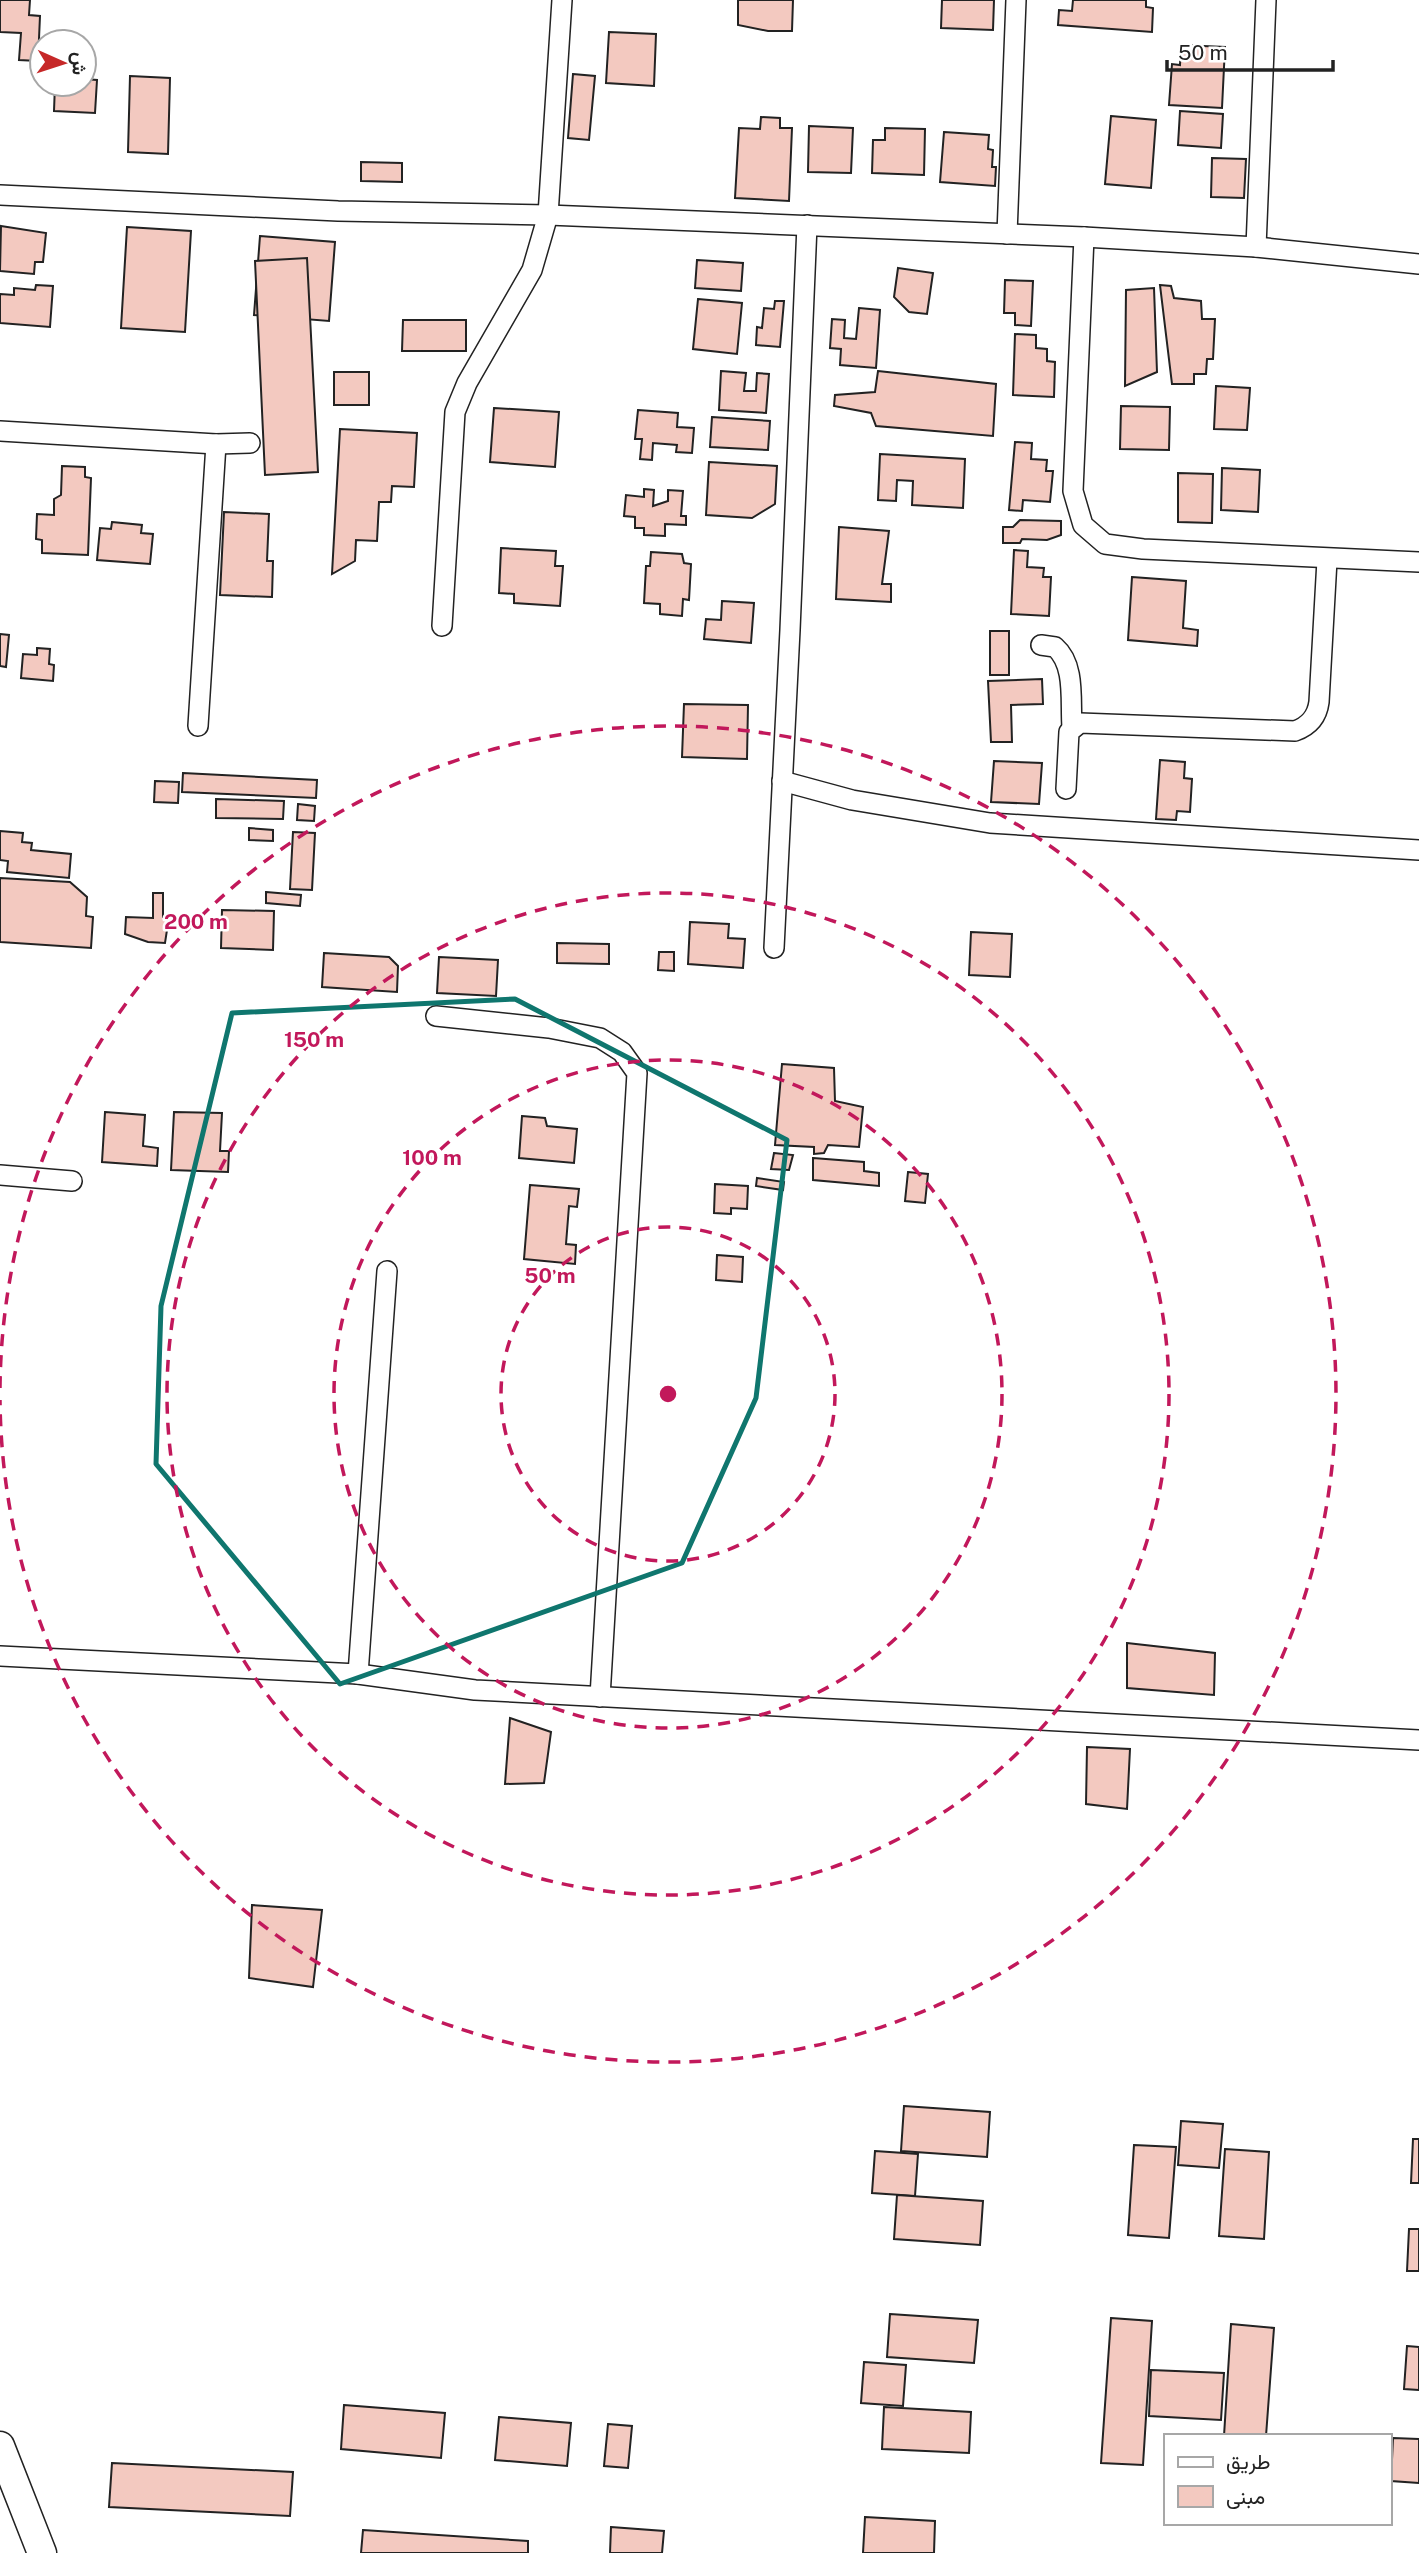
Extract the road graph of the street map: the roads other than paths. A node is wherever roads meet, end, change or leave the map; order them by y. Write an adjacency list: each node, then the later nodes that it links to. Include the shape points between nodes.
1 (562, 0): 5 (street)
2 (1016, 0): 7 (street)
3 (1266, 0): 9 (street)
4 (0, 195): 5 (street, via 338,211)
5 (548, 215): 6 (street); 16 (street, via 532,270 455,412)
6 (807, 225): 7 (street); 20 (street)
7 (1007, 234): 8 (street)
8 (1084, 237): 9 (street); 14 (street, via 1073,491 1083,525 1105,544)
9 (1256, 247): 10 (street)
10 (1419, 264)
11 (0, 431): 13 (street)
12 (250, 443): 13 (street)
13 (216, 444): 18 (street)
14 (1327, 560): 15 (street); 19 (street, via 1319,702 1307,727 1295,731 1080,723)
15 (1419, 562)
16 (442, 626)
17 (1041, 645): 19 (street, via 1055,647 1065,661)
18 (198, 726)
19 (1072, 727): 21 (street)
20 (782, 781): 22 (street, via 852,800 990,823); 23 (street)
21 (1066, 789)
22 (1419, 850)
23 (774, 948)
24 (436, 1016): 30 (street, via 600,1038 622,1052 637,1073)
25 (0, 1175): 26 (street)
26 (72, 1181)
27 (387, 1271): 29 (street)
28 (0, 1656): 29 (street)
29 (358, 1674): 30 (street, via 475,1690)
30 (600, 1697): 31 (street)
31 (1419, 1740)
32 (0, 2446): 33 (street)
33 (42, 2553)

